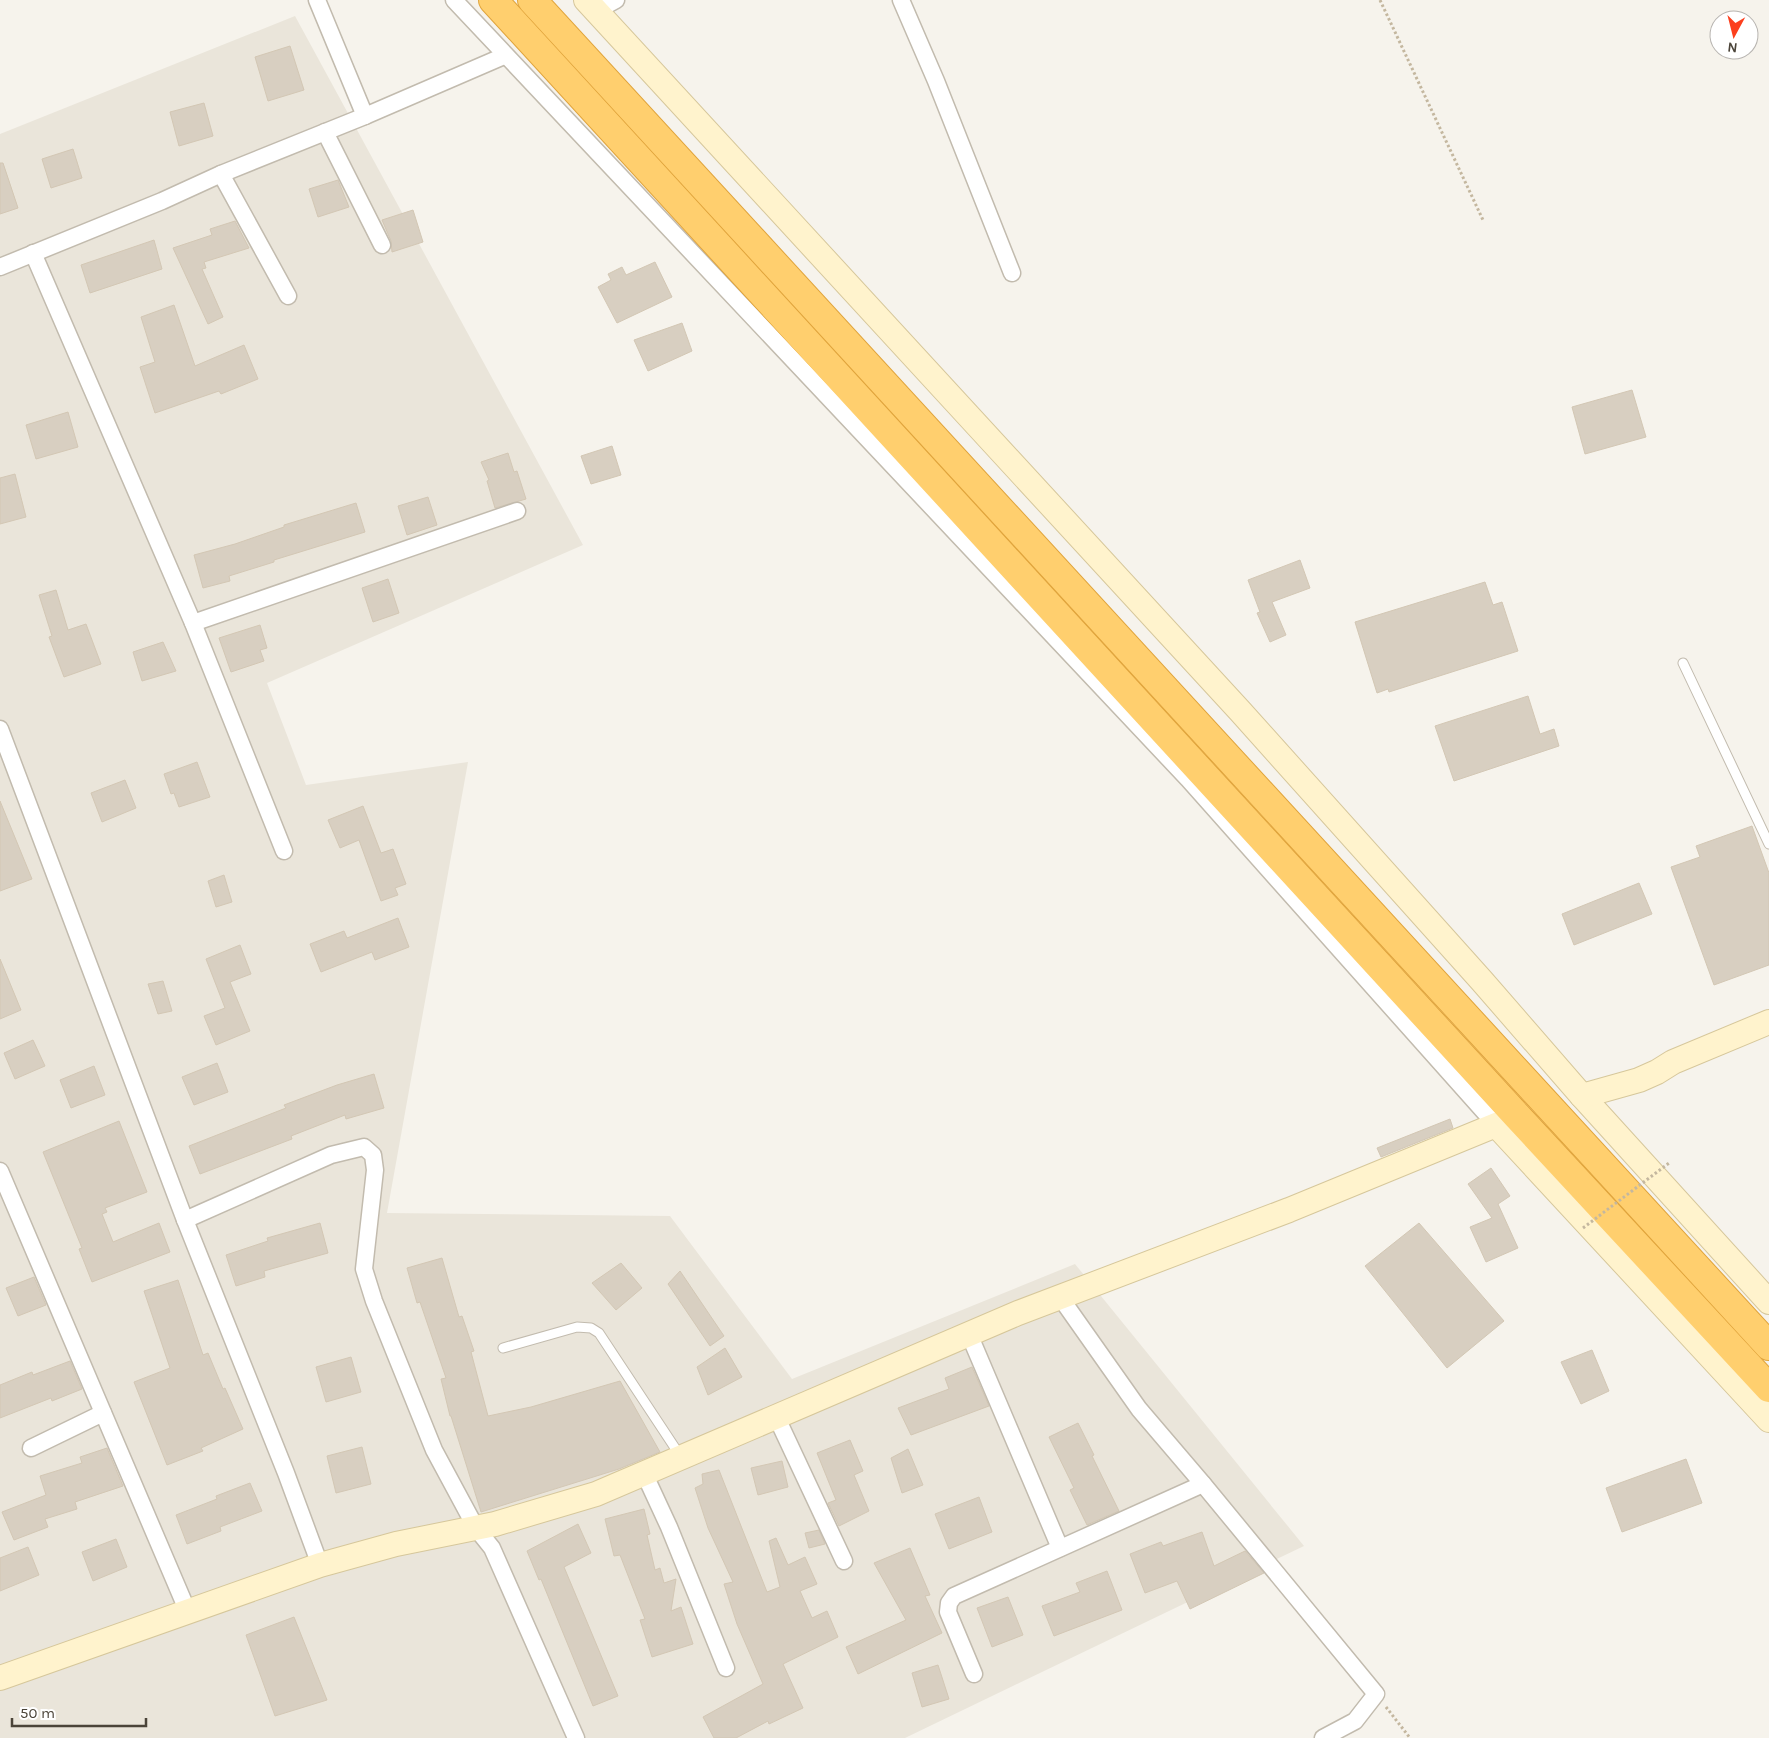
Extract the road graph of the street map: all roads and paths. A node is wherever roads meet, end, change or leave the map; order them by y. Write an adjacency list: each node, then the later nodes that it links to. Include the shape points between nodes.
1 (317, 0): 9 (street)
2 (454, 0): 8 (street)
3 (493, 0): 36 (highway)
4 (532, 0): 34 (highway)
5 (901, 0): 16 (street)
6 (1380, 0): 12 (path)
7 (599, 4): 25 (street, via 1246,718)
8 (504, 56): 9 (street); 26 (street, via 1188,779)
9 (365, 116): 10 (street)
10 (325, 132): 11 (street); 13 (street)
11 (221, 174): 14 (street); 17 (street)
12 (1483, 220)
13 (382, 245)
14 (33, 253): 15 (street); 19 (street)
15 (0, 268)
16 (1012, 273)
17 (288, 296)
18 (517, 512): 19 (street)
19 (193, 623): 23 (street)
20 (1683, 663): 22 (lane)
21 (0, 729): 29 (street)
22 (1769, 844)
23 (284, 851)
24 (1769, 1022): 25 (street, via 1673,1062 1639,1080)
25 (1582, 1096): 32 (street)
26 (1496, 1125): 31 (street, via 1289,1210); 39 (street)
27 (1669, 1163): 30 (path, bridge)
28 (0, 1171): 37 (street)
29 (186, 1220): 44 (street, via 331,1155 364,1147 373,1155 375,1170 364,1268 366,1277 434,1450); 47 (street)
30 (1583, 1228)
31 (1060, 1297): 33 (street); 43 (street, via 1139,1409)
32 (1769, 1302)
33 (969, 1334): 38 (street); 45 (street)
34 (1769, 1346)
35 (503, 1348): 41 (lane, via 577,1327 599,1332)
36 (1769, 1388)
37 (103, 1413): 40 (street); 48 (street)
38 (776, 1416): 41 (street); 46 (street)
39 (1769, 1420)
40 (30, 1448)
41 (681, 1457): 42 (street)
42 (644, 1473): 44 (street, via 596,1494); 49 (street)
43 (1203, 1484): 45 (street); 52 (street)
44 (476, 1528): 47 (street, via 396,1544); 53 (street, via 492,1548)
45 (1060, 1548): 50 (street, via 954,1596 949,1603 948,1612)
46 (844, 1561)
47 (320, 1566): 48 (street)
48 (188, 1612): 51 (street)
49 (726, 1668)
50 (974, 1674)
51 (0, 1678)
52 (1376, 1694): 54 (street, via 1355,1722); 55 (path)
53 (576, 1738)
54 (1323, 1738)
55 (1410, 1738)

